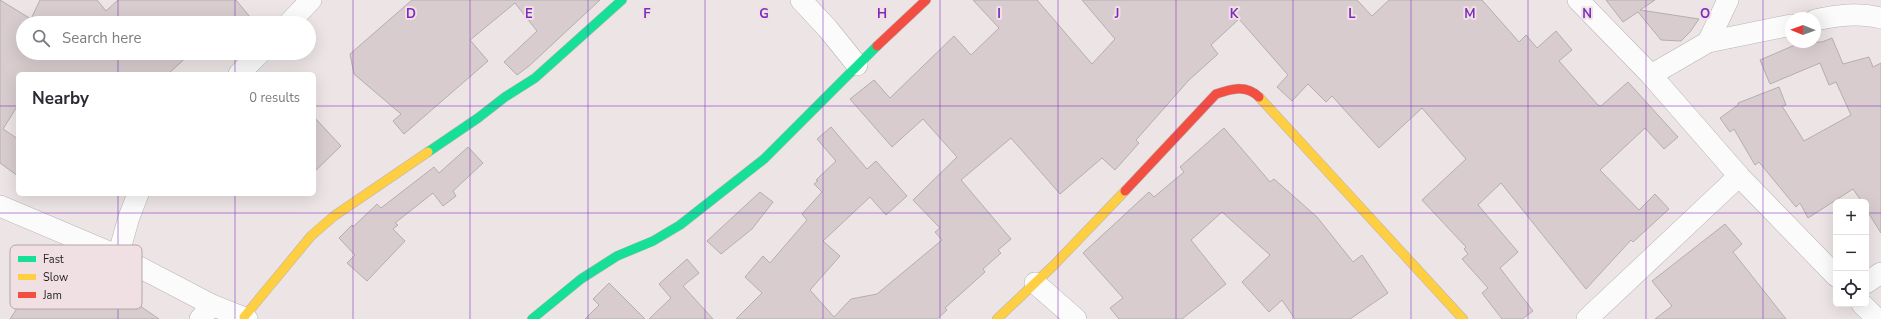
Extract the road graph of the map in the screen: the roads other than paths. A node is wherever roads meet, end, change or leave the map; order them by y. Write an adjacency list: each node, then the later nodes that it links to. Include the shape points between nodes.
1 (311, 0): 7 (street)
2 (622, 0): 28 (street, via 534,78 334,216 311,236)
3 (801, 0): 13 (street)
4 (926, 0): 13 (street)
5 (1578, 0): 15 (street)
6 (1728, 0): 11 (street)
7 (296, 16)
8 (1881, 18): 9 (street, via 1856,14)
9 (1821, 19)
10 (1785, 26): 11 (street)
11 (1708, 42): 15 (street)
12 (253, 60): 14 (street)
13 (858, 65): 29 (street, via 764,158 680,225 653,241 617,256 593,271)
14 (241, 72)
15 (1651, 75): 16 (street)
16 (1739, 176): 22 (street); 33 (street)
17 (137, 196): 20 (street)
18 (0, 206): 19 (street)
19 (92, 245)
20 (121, 245)
21 (142, 271): 27 (street)
22 (1833, 273)
23 (1881, 273): 24 (street)
24 (1869, 281)
25 (1035, 283): 30 (street); 31 (street); 32 (street, via 1216,94 1236,87 1255,93)
26 (1865, 307): 34 (street)
27 (206, 312): 28 (street)
28 (245, 318)
29 (532, 319)
30 (996, 319)
31 (1076, 319)
32 (1463, 319)
33 (1587, 319)
34 (1876, 319)

